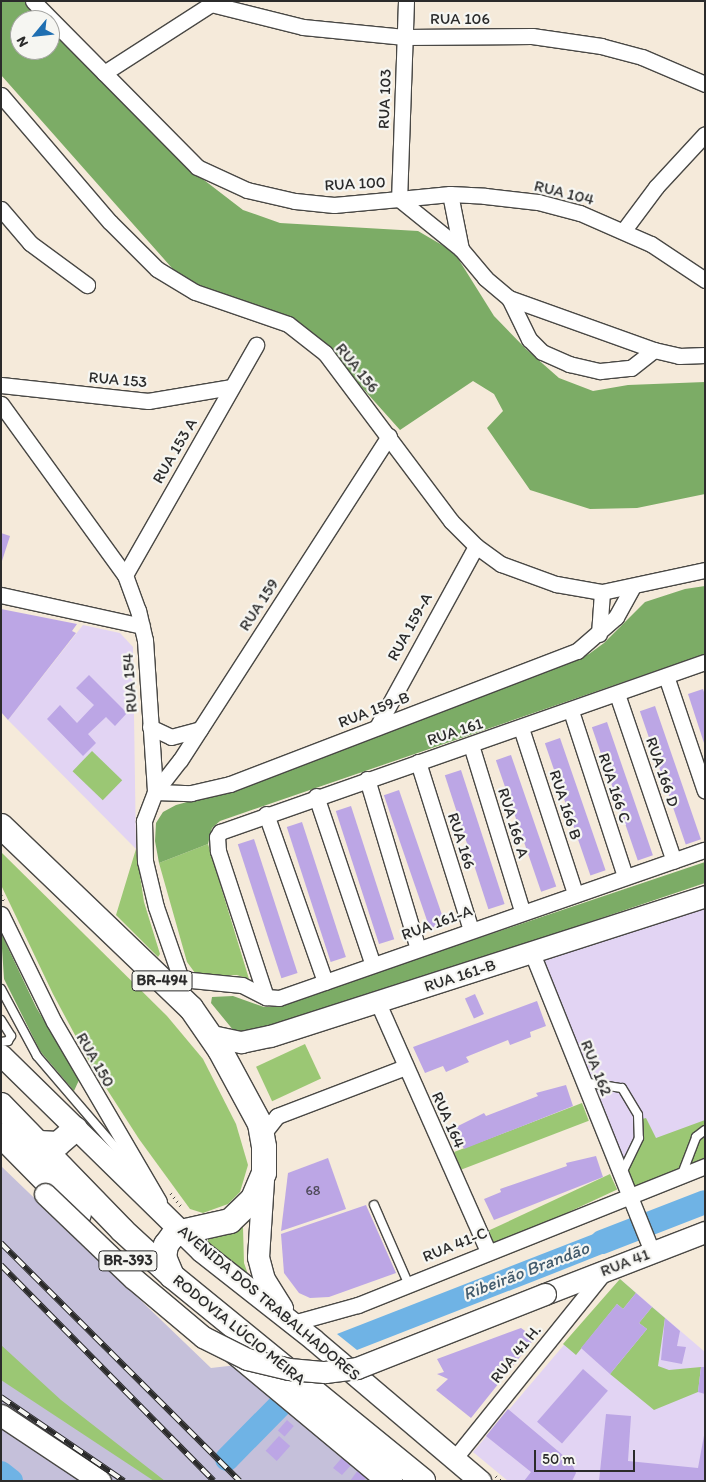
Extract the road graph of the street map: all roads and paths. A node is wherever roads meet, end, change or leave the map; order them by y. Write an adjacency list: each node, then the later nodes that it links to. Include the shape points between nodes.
1 (33, 1): 5 (street, RUA 100)
2 (406, 1): 4 (street, RUA 103)
3 (211, 3): 4 (street, RUA 106, via 302,27); 5 (street)
4 (405, 37): 6 (street, RUA 106, via 532,36 601,46 642,57); 10 (street, RUA 103)
5 (104, 73): 10 (street, RUA 100, via 198,167 247,190 334,205)
6 (705, 84)
7 (1, 95): 23 (street, RUA 156, via 110,222 157,269 195,292 288,324 324,353)
8 (705, 134): 12 (street, via 656,187)
9 (450, 194): 10 (street, RUA 104); 12 (street, RUA 104, via 538,202); 13 (street)
10 (399, 199): 13 (street, RUA 100)
11 (1, 209): 15 (street, via 30,243)
12 (624, 230): 14 (street, RUA 104)
13 (461, 249): 16 (street, RUA 100, via 485,278)
14 (705, 280)
15 (87, 285)
16 (509, 298): 18 (street); 18 (street, RUA 100, via 528,339 542,352 569,364 600,371 631,368)
17 (256, 345): 21 (street, RUA 153 A)
18 (654, 350): 19 (street, via 679,356)
19 (705, 355)
20 (1, 385): 21 (street, RUA 153, via 148,401)
21 (232, 387): 26 (street, RUA 153 A)
22 (1, 404): 26 (street, RUA 154)
23 (390, 436): 24 (street, RUA 156, via 451,521); 39 (street, RUA 159)
24 (476, 546): 28 (street, RUA 156, via 501,564 527,576); 37 (street, RUA 159-A)
25 (705, 570): 27 (street, RUA 156)
26 (125, 574): 30 (street, RUA 154)
27 (632, 586): 28 (street, RUA 156); 31 (street, RUA 159-B, via 616,617)
28 (602, 592): 31 (street)
29 (1, 596): 30 (street)
30 (142, 626): 36 (street, RUA 154)
31 (599, 634): 37 (street, RUA 159-B, via 576,651)
32 (705, 662): 33 (street, RUA 161)
33 (666, 676): 34 (street, RUA 161); 43 (street)
34 (616, 694): 35 (street, RUA 161); 49 (street, RUA 166 D)
35 (571, 711): 38 (street, RUA 161); 50 (street, RUA 166 C)
36 (150, 727): 39 (street, via 172,737); 44 (street, RUA 154)
37 (377, 727): 44 (street, RUA 159-B, via 217,787 171,795)
38 (521, 728): 40 (street, RUA 161); 51 (street, RUA 166 B)
39 (200, 729): 44 (street, RUA 159)
40 (471, 745): 41 (street, RUA 161); 55 (street, RUA 166 A)
41 (418, 762): 42 (street, RUA 161); 56 (street, RUA 166)
42 (367, 779): 45 (street, RUA 161); 57 (street)
43 (705, 791)
44 (155, 792): 61 (street, RUA 154, via 144,821 145,861)
45 (316, 796): 46 (street, RUA 161); 59 (street)
46 (266, 814): 60 (street); 63 (street, RUA 161, via 225,829 217,837 218,851)
47 (1, 826): 61 (main road, BR-494)
48 (705, 850): 49 (street, RUA 161-A)
49 (674, 860): 50 (street, RUA 161-A)
50 (625, 876): 51 (street, RUA 161-A)
51 (575, 893): 55 (street, RUA 161-A)
52 (1, 895): 54 (path)
53 (705, 896): 58 (street, RUA 161-B)
54 (3, 908): 85 (street, RUA 150, via 54,1022)
55 (522, 911): 56 (street, RUA 161-A)
56 (472, 930): 57 (street, RUA 161-A)
57 (418, 949): 59 (street, RUA 161-A)
58 (532, 953): 64 (street, RUA 161-B); 70 (street, RUA 162)
59 (372, 965): 60 (street, RUA 161-A)
60 (325, 982): 63 (street, RUA 161-A, via 279,998)
61 (178, 986): 63 (street, via 242,985); 66 (main road, BR-494)
62 (1, 989): 72 (lane, via 33,1051)
63 (266, 997)
64 (378, 1003): 66 (street, RUA 161-B, via 260,1039 232,1042); 69 (street, RUA 164)
65 (1, 1020): 67 (lane, via 11,1036 8,1041)
66 (212, 1036): 74 (main road, BR-494)
67 (1, 1042)
68 (1, 1054): 72 (street, AVENIDA DOS TRABALHADORES)
69 (405, 1067): 74 (street, via 277,1116); 88 (street, RUA 164)
70 (583, 1082): 81 (street, RUA 162); 81 (lane, via 622,1088 638,1116 639,1138)
71 (1, 1105): 76 (main road, RODOVIA LÚCIO MEIRA / BR-393)
72 (79, 1119): 76 (main road, via 58,1144); 85 (street, AVENIDA DOS TRABALHADORES, via 143,1195)
73 (705, 1130): 80 (lane, via 696,1137)
74 (263, 1134): 79 (main road, BR-494)
75 (1, 1135): 93 (main road, RODOVIA LÚCIO MEIRA / BR-393, via 132,1264)
76 (39, 1143): 90 (main road, RODOVIA LÚCIO MEIRA / BR-393, via 116,1224)
77 (1, 1148): 89 (street, RUA 41, bridge, via 45,1194 186,1324 222,1348 265,1364 324,1372 357,1368)
78 (705, 1166): 80 (street, RUA 41-C)
79 (264, 1173): 85 (main road, via 249,1205 238,1216 217,1226); 92 (street, via 257,1248 259,1265)
80 (682, 1175): 83 (street, RUA 41-C)
81 (621, 1176): 83 (street, RUA 162)
82 (168, 1189): 85 (path)
83 (629, 1196): 87 (street, RUA 162); 88 (street, RUA 41-C)
84 (374, 1205): 91 (lane)
85 (178, 1221): 90 (main road, via 164,1250); 92 (street, AVENIDA DOS TRABALHADORES)
86 (705, 1232): 87 (street, RUA 41)
87 (651, 1248): 89 (street, RUA 41)
88 (488, 1251): 91 (street, RUA 41-C)
89 (605, 1271): 96 (street, RUA 41 H.)
90 (172, 1276): 93 (main road, RODOVIA LÚCIO MEIRA / BR-393)
91 (408, 1283): 92 (street, RUA 41-C, via 345,1310)
92 (290, 1321): 96 (street, AVENIDA DOS TRABALHADORES)
93 (266, 1365): 94 (main road, RODOVIA LÚCIO MEIRA / BR-393)
94 (316, 1406): 98 (main road, RODOVIA LÚCIO MEIRA / BR-393); 99 (main road, RODOVIA LÚCIO MEIRA / BR-393)
95 (1, 1415): 97 (street)
96 (454, 1459): 100 (street, AVENIDA DOS TRABALHADORES)
97 (100, 1481)
98 (390, 1481)
99 (423, 1481)
100 (480, 1481)

